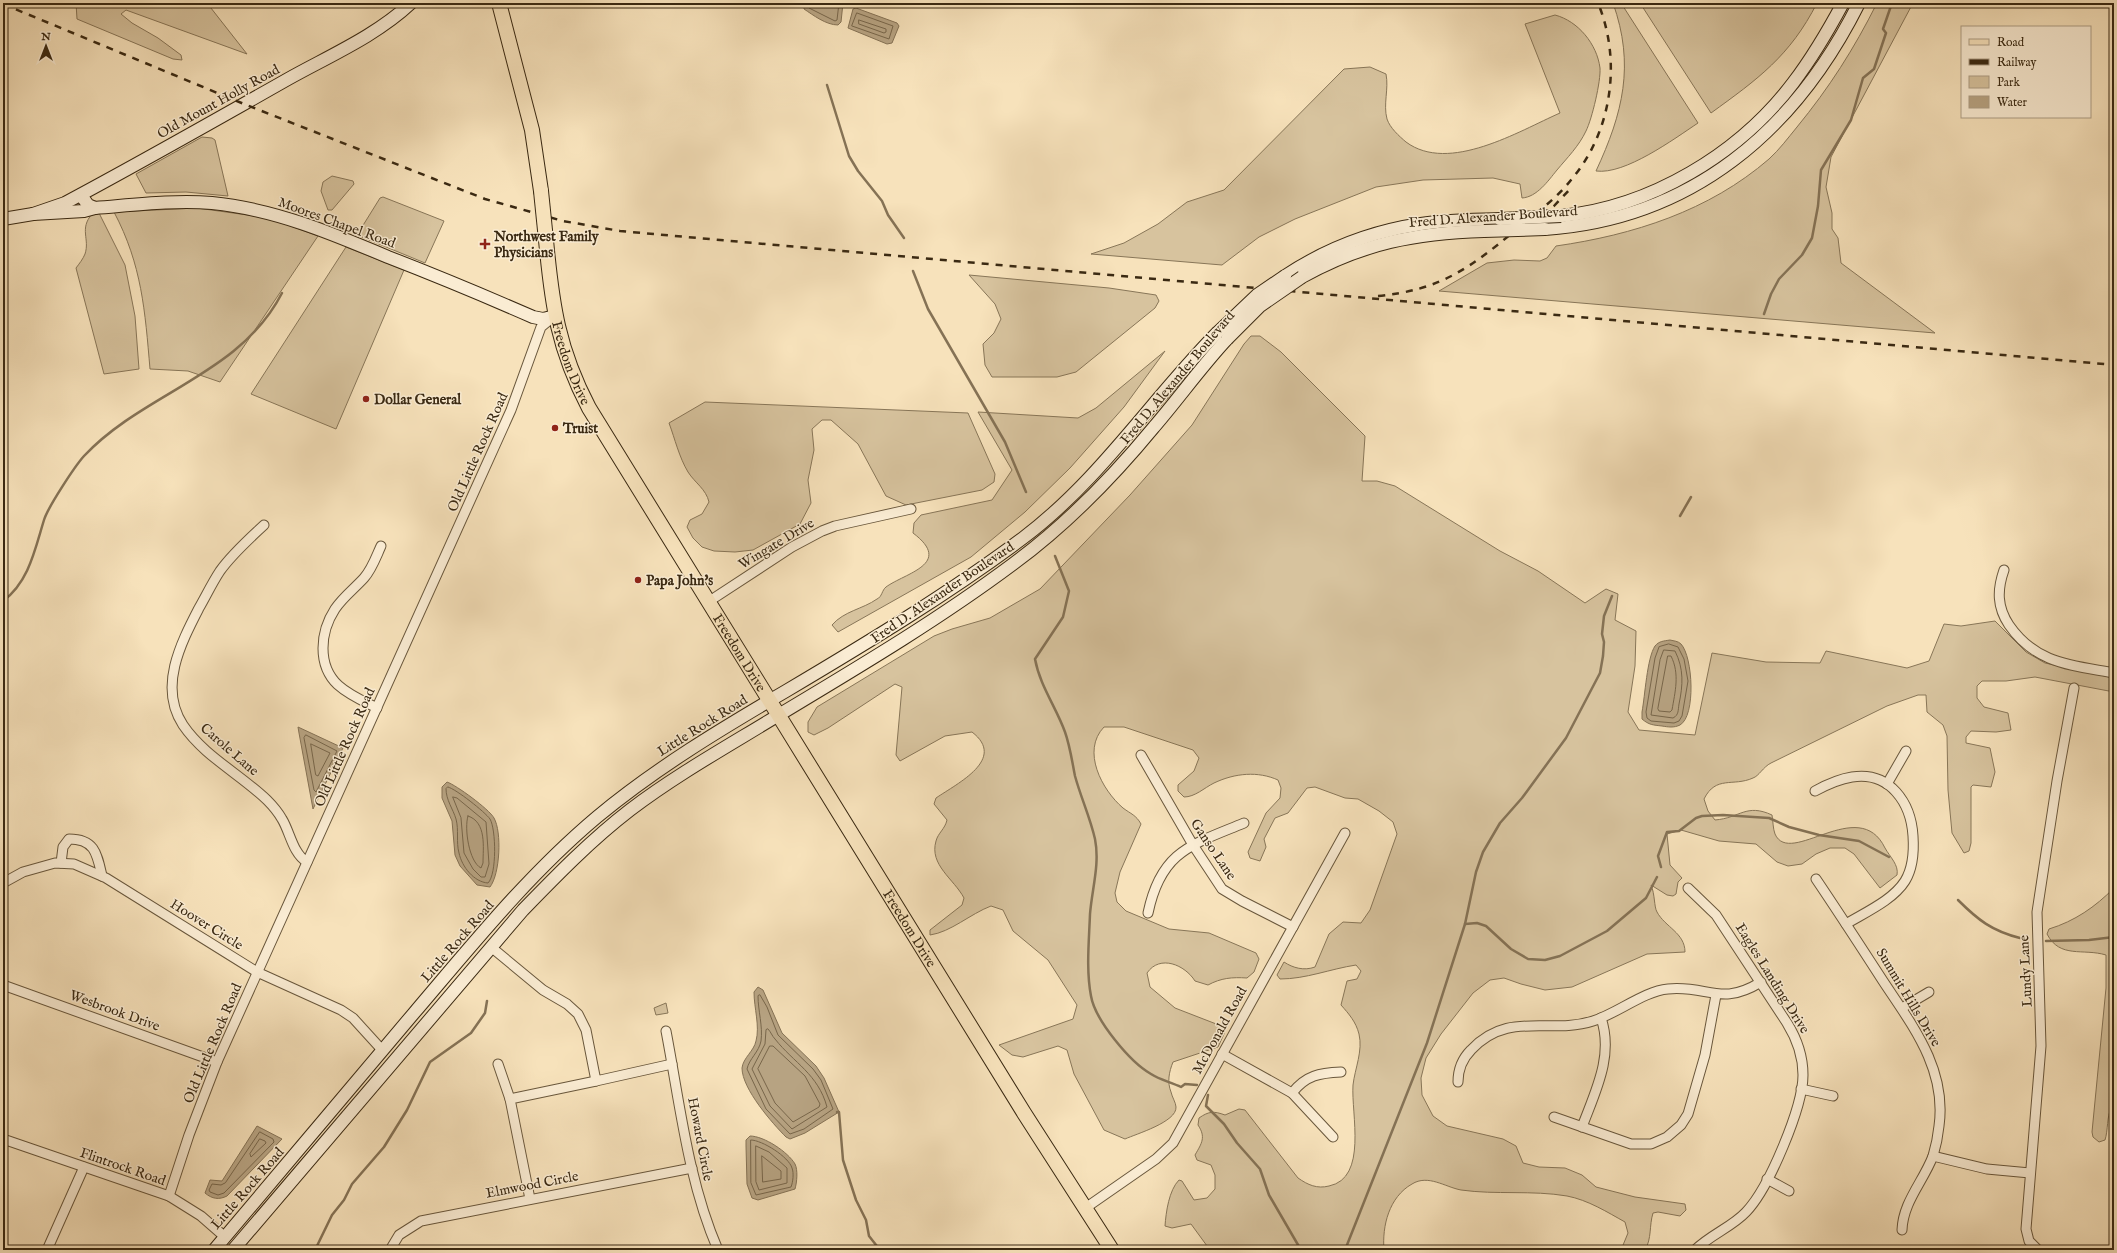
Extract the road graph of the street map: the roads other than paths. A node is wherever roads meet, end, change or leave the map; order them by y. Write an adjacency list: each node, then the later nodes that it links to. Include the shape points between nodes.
1 (411, 3): 5 (main road, Old Mount Holly Road, via 387,23 361,39)
2 (499, 3): 9 (main road, Freedom Drive, bridge, via 532,130)
3 (1843, 3): 10 (main road, Fred D. Alexander Boulevard, bridge, via 1827,33 1792,84 1755,124 1729,147 1696,169 1647,194 1591,212 1561,216 1436,222 1389,230 1360,239 1321,255 1285,276 1257,296)
4 (1859, 3): 10 (main road, Fred D. Alexander Boulevard, bridge, via 1835,46 1797,99 1761,138 1727,165 1688,189 1638,211 1589,224 1545,229 1432,233 1392,241 1349,254 1302,277)
5 (81, 194): 6 (main road, via 88,205); 7 (main road, Old Mount Holly Road, via 57,207)
6 (95, 208): 7 (main road, Moores Chapel Road); 9 (main road, Moores Chapel Road, via 176,202 212,203 261,211 348,240 533,317 543,319)
7 (34, 214): 8 (main road)
8 (3, 219)
9 (555, 316): 15 (main road, Freedom Drive, via 565,356 589,408); 19 (street, Old Little Rock Road, via 541,327 511,410)
10 (1222, 336): 18 (main road, Fred D. Alexander Boulevard, via 1075,492 1031,531 966,579); 20 (main road, Fred D. Alexander Boulevard, via 1121,466 1085,503 1037,545 920,628)
11 (911, 509): 15 (street, Wingate Drive, via 822,531 792,547)
12 (264, 525): 28 (street, Carole Lane, via 220,571 198,610 176,659 172,684 173,697 179,718 188,731 204,748 268,801 282,819 300,858)
13 (381, 546): 19 (street, via 364,578 334,610 325,630 323,644 328,671 337,684 351,695)
14 (2004, 570): 16 (street, via 1998,594 2000,608 2018,638 2034,651 2052,660)
15 (708, 602): 18 (main road, Freedom Drive)
16 (2114, 673)
17 (2074, 688): 65 (street, Lundy Lane, via 2037,912 2041,1046)
18 (769, 701): 20 (main road, Freedom Drive); 46 (main road, Little Rock Road, via 654,773 568,843 527,883)
19 (377, 708): 28 (street, Old Little Rock Road)
20 (778, 716): 37 (main road, Little Rock Road, via 631,809 560,871); 70 (main road, Freedom Drive)
21 (1906, 751): 23 (street)
22 (1141, 755): 27 (street, Ganso Lane)
23 (1887, 784): 24 (street, via 1872,778 1853,777); 35 (street, via 1898,794 1910,816 1913,843 1911,864 1905,880 1897,890)
24 (1814, 791)
25 (1244, 823): 27 (street)
26 (1345, 833): 36 (street, McDonald Road)
27 (1192, 845): 34 (street, via 1159,876 1152,892); 36 (street, Ganso Lane, via 1222,889)
28 (307, 862): 38 (street, Old Little Rock Road)
29 (61, 863): 30 (street, Hoover Circle, via 74,864); 30 (street, via 63,847 69,839 79,839 90,843 97,856); 32 (street, Hoover Circle, via 23,872)
30 (102, 876): 38 (street, Hoover Circle)
31 (1816, 879): 35 (street, Summit Hills Drive)
32 (3, 883)
33 (1688, 888): 39 (street, Eagles Landing Drive, via 1716,915)
34 (1148, 913)
35 (1846, 924): 43 (street, Summit Hills Drive)
36 (1293, 927): 47 (street, McDonald Road)
37 (491, 947): 52 (street, via 542,990 567,1004 578,1014 586,1030); 75 (main road, Little Rock Road)
38 (257, 972): 46 (street, Hoover Circle, via 341,1010 353,1018); 48 (street, Old Little Rock Road)
39 (1761, 982): 42 (street, via 1736,994); 54 (street, Eagles Landing Drive, via 1797,1041 1802,1067)
40 (3, 985): 48 (street, Wesbrook Drive)
41 (1929, 992): 43 (street)
42 (1716, 995): 44 (street, via 1690,989 1661,990); 59 (street, via 1698,1082 1688,1114 1677,1130 1662,1140 1640,1145 1622,1142)
43 (1902, 1008): 62 (street, Summit Hills Drive, via 1926,1050 1937,1077 1940,1116)
44 (1601, 1018): 53 (street, via 1565,1026 1520,1026 1496,1031 1469,1052 1460,1065); 59 (street, via 1606,1040 1604,1064)
45 (666, 1031): 50 (street, Howard Circle)
46 (383, 1051): 72 (main road, Little Rock Road)
47 (1222, 1054): 55 (street); 70 (street, McDonald Road, via 1169,1148)
48 (217, 1062): 68 (street, Old Little Rock Road)
49 (498, 1064): 57 (street)
50 (672, 1064): 52 (street); 64 (street, Howard Circle)
51 (1341, 1072): 55 (street, via 1312,1075)
52 (596, 1080): 57 (street)
53 (1458, 1082)
54 (1801, 1089): 56 (street); 66 (street, Eagles Landing Drive, via 1787,1134)
55 (1292, 1094): 60 (street)
56 (1833, 1096)
57 (510, 1099): 69 (street)
58 (1554, 1117): 59 (street)
59 (1582, 1127)
60 (1333, 1138)
61 (3, 1139): 63 (street, Flintrock Road)
62 (1933, 1156): 65 (street, via 1987,1169); 71 (street, Summit Hills Drive, via 1906,1208)
63 (84, 1167): 68 (street, Flintrock Road); 73 (street)
64 (692, 1168): 69 (street, Elmwood Circle); 77 (street, Howard Circle, via 702,1209)
65 (2030, 1173): 80 (street, Lundy Lane, via 2026,1229 2029,1241)
66 (1767, 1179): 67 (street); 79 (street, Eagles Landing Drive, via 1758,1197 1745,1213)
67 (1790, 1191)
68 (169, 1196): 72 (street, Flintrock Road, via 202,1216)
69 (530, 1199): 76 (street, Elmwood Circle, via 421,1221 399,1235)
70 (1084, 1209): 78 (main road, Freedom Drive)
71 (1902, 1230)
72 (225, 1237): 74 (main road, Little Rock Road)
73 (47, 1250)
74 (214, 1250)
75 (233, 1250)
76 (390, 1250)
77 (718, 1250)
78 (1112, 1250)
79 (1695, 1250)
80 (2038, 1250)

